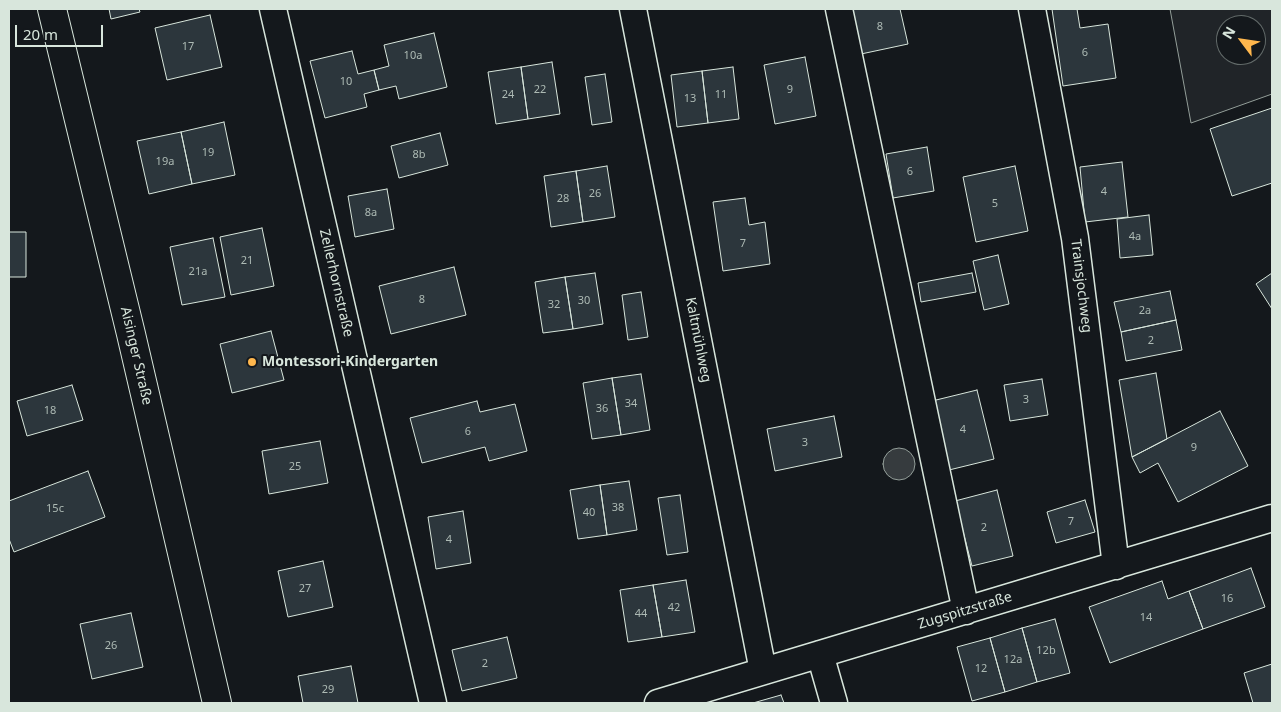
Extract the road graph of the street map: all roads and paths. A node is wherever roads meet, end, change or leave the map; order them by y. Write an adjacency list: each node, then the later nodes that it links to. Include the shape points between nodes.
1 (52, 9): 11 (main road, Aisinger Straße)
2 (273, 9): 12 (street, Zellerhornstraße)
3 (633, 9): 10 (street, Kaltmühlweg)
4 (839, 9): 8 (street)
5 (1032, 9): 7 (street, Trainsjochweg, via 1075,238)
6 (1272, 518): 7 (street, Zugspitzstraße)
7 (1116, 566): 8 (street, Zugspitzstraße)
8 (966, 611): 9 (street, Zugspitzstraße)
9 (820, 654): 10 (street, Zugspitzstraße); 14 (street)
10 (763, 671): 13 (street, Zugspitzstraße)
11 (217, 703)
12 (433, 703)
13 (658, 703)
14 (834, 703)

